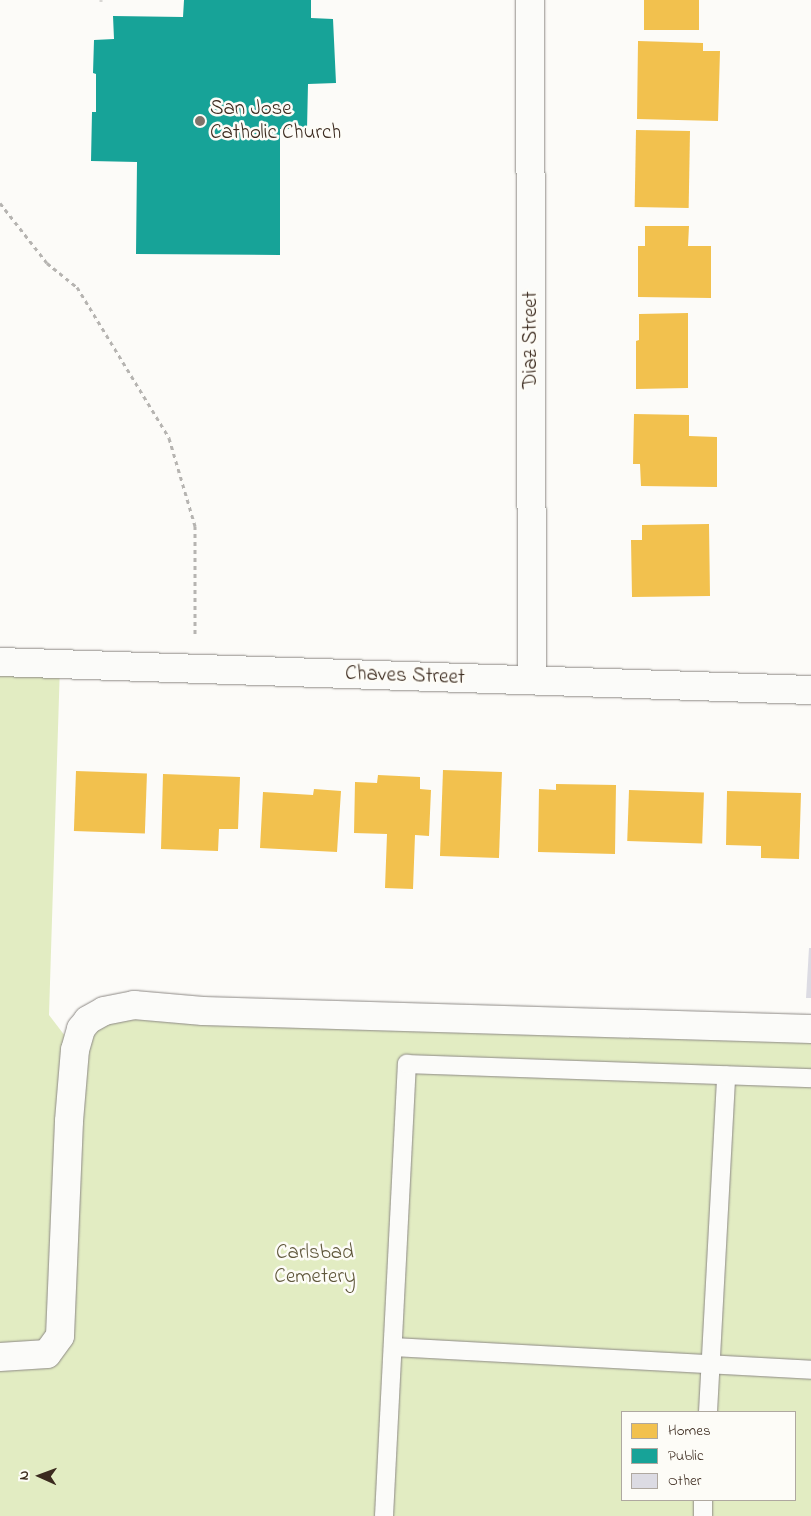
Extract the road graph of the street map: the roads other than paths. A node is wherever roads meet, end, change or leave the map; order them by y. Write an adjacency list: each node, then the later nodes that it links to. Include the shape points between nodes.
1 (530, 0): 3 (street, Diaz Street)
2 (0, 662): 3 (street, Chaves Street)
3 (532, 680): 4 (street, Chaves Street)
4 (811, 690)
5 (811, 1030): 9 (street, via 203,1012 134,1005 104,1011 88,1020 81,1029 75,1050 60,1336 46,1354)
6 (726, 1075): 7 (lane); 8 (lane, via 407,1064); 10 (lane)
7 (811, 1078)
8 (393, 1347): 10 (lane); 14 (lane)
9 (0, 1357)
10 (711, 1364): 11 (lane); 12 (lane)
11 (811, 1370)
12 (708, 1411)
13 (704, 1501): 15 (lane)
14 (384, 1516)
15 (703, 1516)

